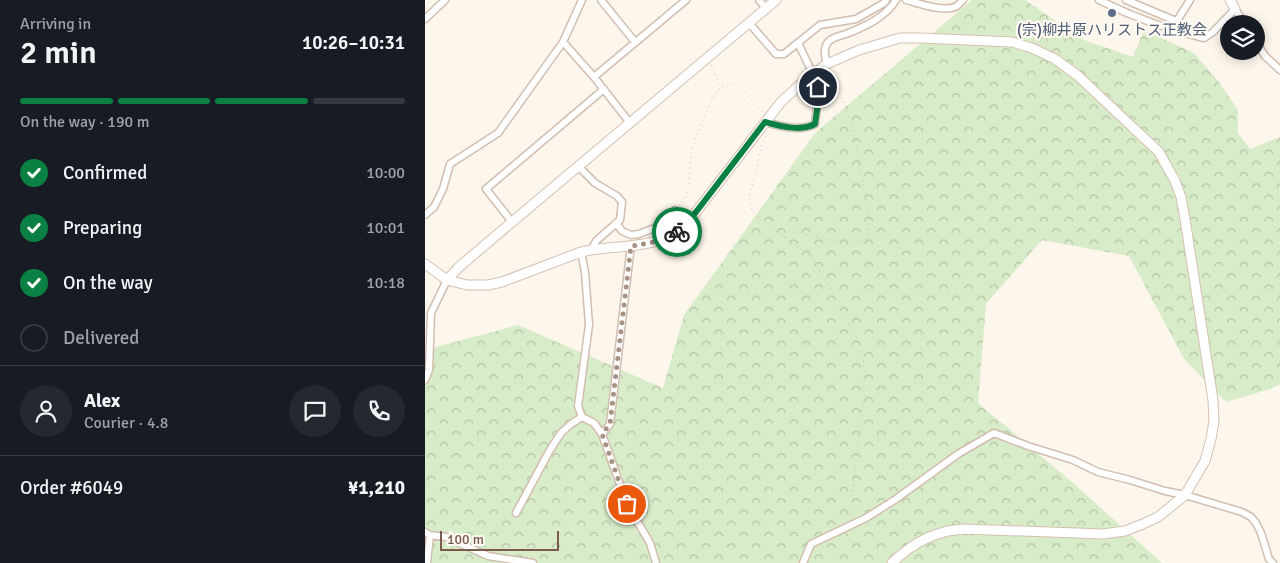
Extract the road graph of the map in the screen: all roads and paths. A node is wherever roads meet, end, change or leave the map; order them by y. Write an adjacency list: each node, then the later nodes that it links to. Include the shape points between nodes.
1 (445, 0): 18 (street)
2 (582, 0): 22 (street)
3 (602, 0): 23 (street)
4 (686, 0): 23 (street)
5 (759, 0): 15 (street)
6 (776, 0): 15 (street)
7 (885, 0): 24 (street, via 856,18 820,25)
8 (896, 0): 27 (street, via 887,12 865,26 827,43 824,54)
9 (906, 0): 10 (street, via 944,8 957,6)
10 (963, 0)
11 (1099, 0): 21 (street)
12 (1126, 0): 19 (street)
13 (1190, 0): 19 (street)
14 (1231, 0): 16 (street)
15 (766, 8): 20 (street)
16 (1235, 9): 17 (street); 21 (street, via 1204,38)
17 (1239, 15)
18 (425, 19)
19 (1177, 21): 21 (street)
20 (749, 23): 24 (street, via 775,54 784,54); 26 (street)
21 (1172, 29)
22 (563, 42): 30 (street); 38 (street, via 498,133 450,164 443,189 434,207)
23 (635, 42): 30 (street)
24 (798, 43): 28 (street)
25 (1265, 56): 29 (street)
26 (708, 57): 32 (path); 35 (street)
27 (827, 64): 34 (street, via 781,102); 41 (path, via 857,141 870,219 868,233 864,240 855,243 797,232 789,232); 50 (street, via 859,50 901,38 1012,42 1032,48 1077,75 1159,152 1181,197 1213,400 1214,421 1205,461)
28 (811, 70)
29 (1280, 70)
30 (594, 77): 33 (street)
31 (816, 80): 34 (street, via 819,96 815,124 792,128)
32 (721, 86): 34 (path, via 740,87); 37 (path, via 692,150 689,186 682,203)
33 (604, 89): 35 (street); 39 (street, via 486,189)
34 (766, 120): 41 (path, via 767,133 749,199 753,213); 42 (street, via 683,227 665,239)
35 (631, 123): 36 (street)
36 (578, 166): 39 (street); 40 (street, via 622,202 620,220)
37 (675, 210): 40 (street, via 665,224 639,234 622,231)
38 (425, 215)
39 (512, 222): 46 (street)
40 (616, 223): 43 (street)
41 (785, 238): 52 (path, via 813,258 841,304 862,354 864,394 852,497)
42 (631, 246): 43 (street); 49 (street, via 610,424)
43 (592, 249): 44 (street)
44 (581, 252): 46 (street, via 488,285 467,285); 48 (street, via 589,324 578,406)
45 (425, 264): 46 (street)
46 (447, 280): 47 (street, via 431,314 429,370)
47 (425, 380)
48 (582, 417): 49 (street); 51 (street, via 561,433)
49 (602, 434): 56 (street, via 627,504 650,543)
50 (1185, 495): 52 (street, via 1098,472 1073,460 994,434 958,454); 58 (street, via 1158,517 1125,530 1103,534 964,529 924,540 903,552); 59 (street, via 1251,517 1261,532 1269,559)
51 (516, 513)
52 (860, 521): 57 (street, via 811,544)
53 (427, 533): 54 (street); 55 (street, via 446,537 488,556)
54 (427, 562)
55 (533, 563)
56 (656, 563)
57 (803, 563)
58 (893, 563)
59 (1274, 563): 60 (street)
60 (1280, 563)

